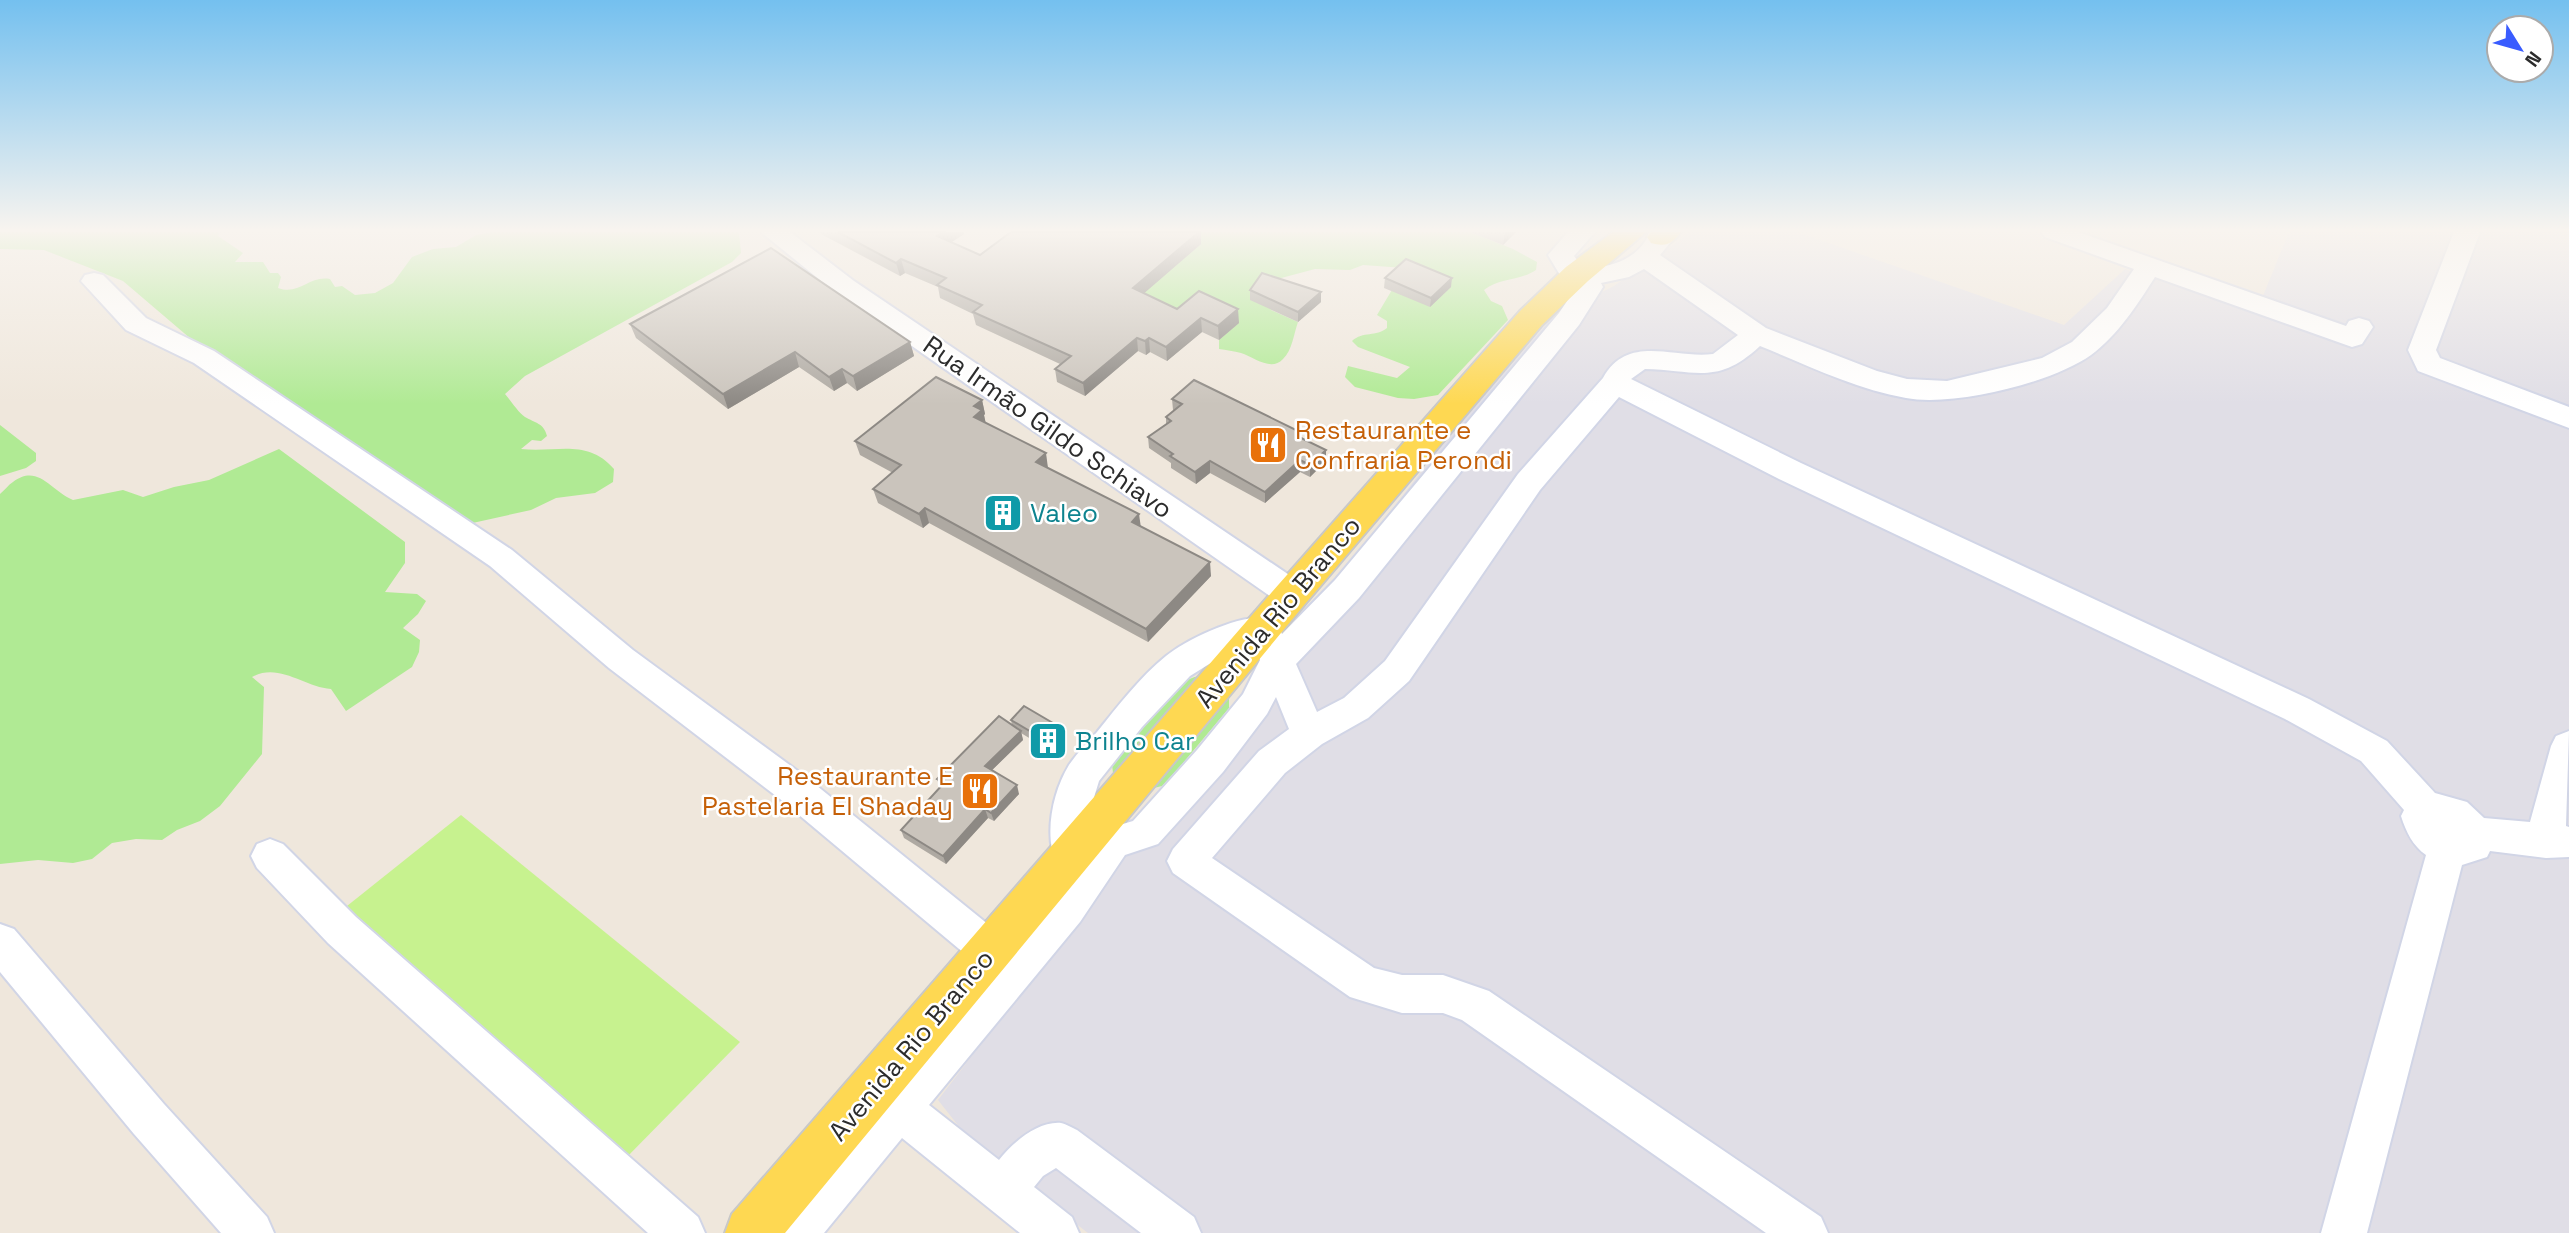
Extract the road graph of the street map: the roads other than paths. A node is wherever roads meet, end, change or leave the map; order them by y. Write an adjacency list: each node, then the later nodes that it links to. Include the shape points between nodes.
1 (102, 290): 25 (street, via 136,324 204,357 501,558 621,659 793,788)
2 (849, 290): 15 (street, Rua Irmão Gildo Schiavo)
3 (1565, 290): 10 (main road)
4 (1565, 290): 10 (main road)
5 (1579, 290): 16 (street, via 1569,319 1347,589)
6 (1708, 290): 12 (street)
7 (2133, 290): 12 (street, via 2117,314 2082,348 2052,365 1947,391 1907,389 1867,378)
8 (2212, 290): 11 (street, via 2352,338)
9 (2446, 290): 14 (street, via 2423,350 2428,363)
10 (1531, 318): 15 (main road, Avenida Rio Branco)
11 (2359, 327)
12 (1756, 334): 13 (street, via 1716,363 1636,361 1618,371)
13 (1615, 383): 17 (street, via 1529,482 1397,671 1356,708); 19 (street, via 1790,471 2297,709 2374,751 2427,809 2420,816 2431,839)
14 (2569, 418)
15 (1292, 594): 16 (main road, Avenida Rio Branco)
16 (1269, 645): 17 (street); 21 (main road, Avenida Rio Branco); 21 (street, via 1255,704 1210,761)
17 (1309, 734): 23 (street, via 1272,762)
18 (2569, 746): 20 (street, via 2549,815)
19 (2460, 841): 20 (street); 35 (street)
20 (2557, 842)
21 (1109, 844): 23 (street); 25 (main road, Avenida Rio Branco); 26 (street, via 1066,910)
22 (270, 856): 29 (street, via 342,930)
23 (1186, 861): 34 (street, via 1364,984 1402,994 1443,994 1475,1005)
24 (0, 942): 28 (street)
25 (991, 951): 30 (main road, Avenida Rio Branco)
26 (901, 1110): 27 (street); 31 (street)
27 (1004, 1192): 32 (street); 33 (street, via 1019,1168 1046,1146 1062,1145)
28 (251, 1233)
29 (682, 1233)
30 (751, 1233)
31 (795, 1233)
32 (1056, 1233)
33 (1178, 1233)
34 (1805, 1233)
35 (2344, 1233)

